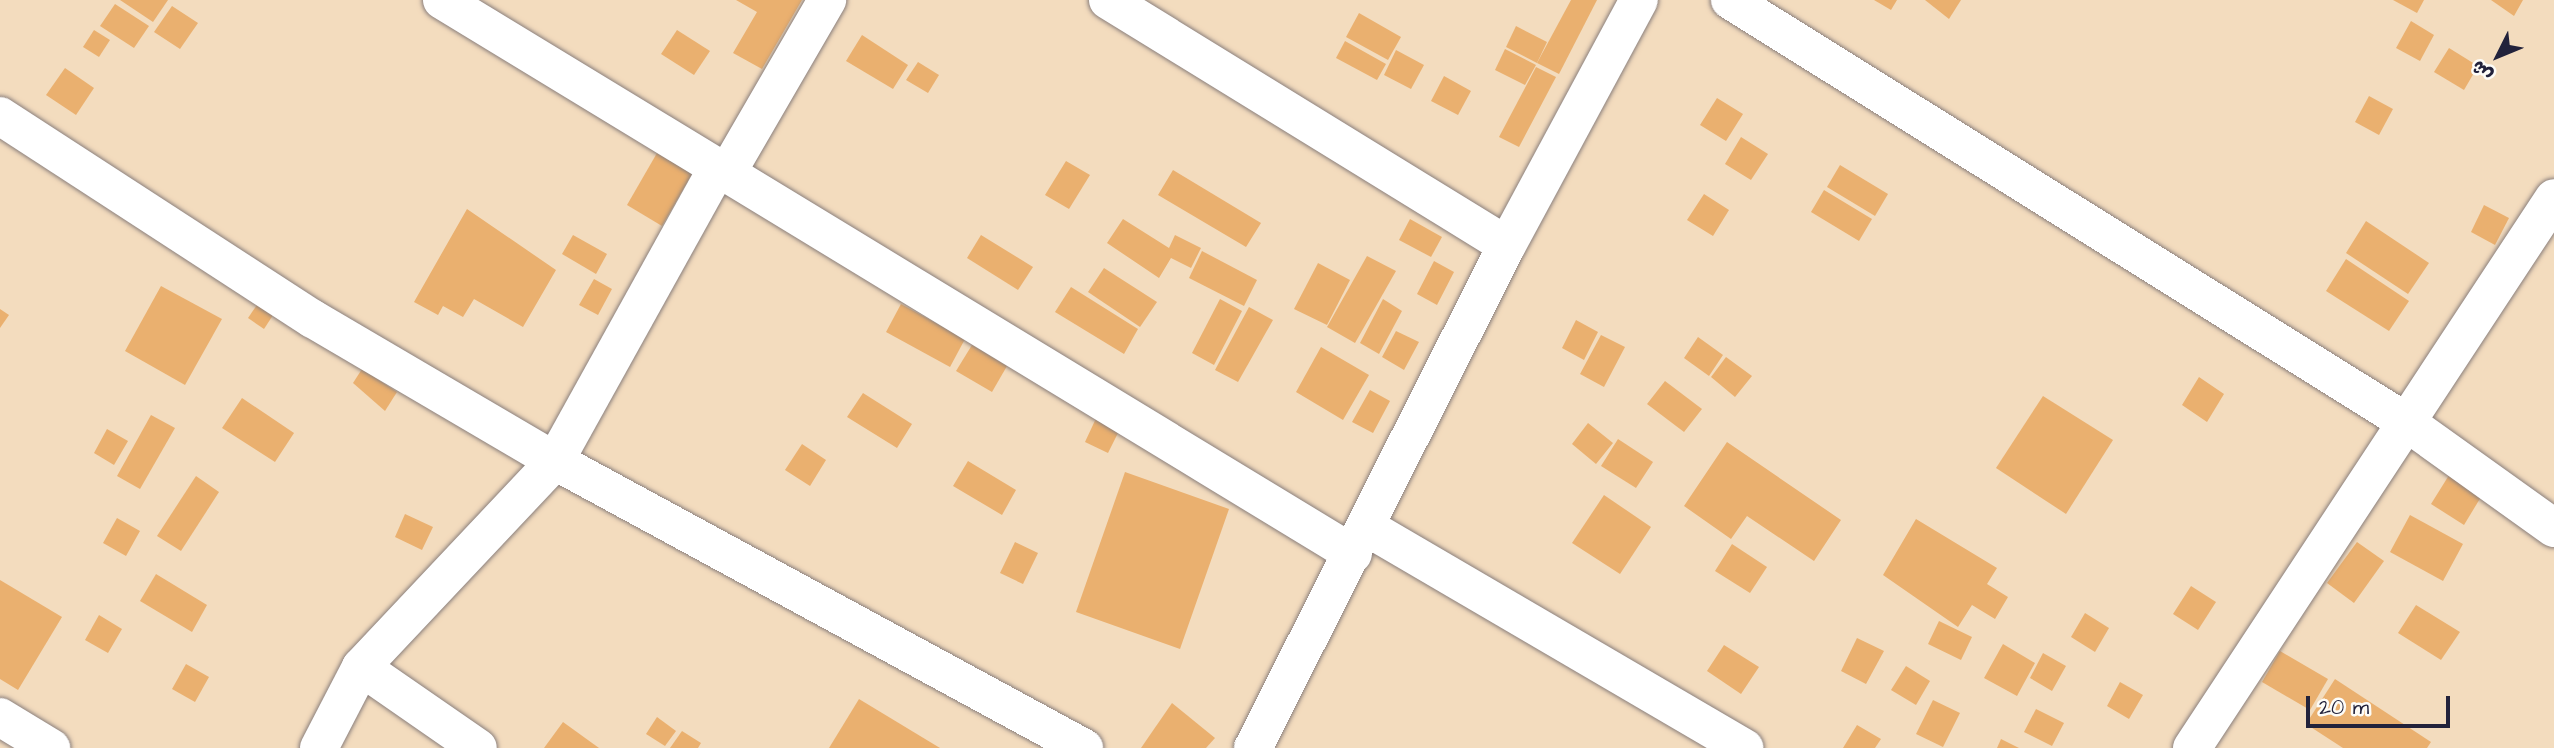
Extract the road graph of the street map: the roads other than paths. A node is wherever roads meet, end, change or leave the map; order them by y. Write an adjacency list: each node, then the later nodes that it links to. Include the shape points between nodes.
1 (442, 0): 7 (street)
2 (827, 0): 7 (street)
3 (1108, 0): 9 (street)
4 (1639, 0): 9 (street)
5 (1730, 0): 10 (street)
6 (0, 116): 11 (street, via 313,318)
7 (723, 169): 11 (street); 13 (street)
8 (2554, 198): 10 (street)
9 (1507, 245): 13 (street)
10 (2406, 422): 12 (street); 22 (street)
11 (555, 461): 14 (street); 19 (street)
12 (2554, 528)
13 (1360, 541): 20 (street); 21 (street)
14 (361, 667): 17 (street); 18 (street)
15 (0, 717): 16 (street)
16 (51, 748)
17 (319, 748)
18 (478, 748)
19 (1084, 748)
20 (1253, 748)
21 (1744, 748)
22 (2192, 748)

